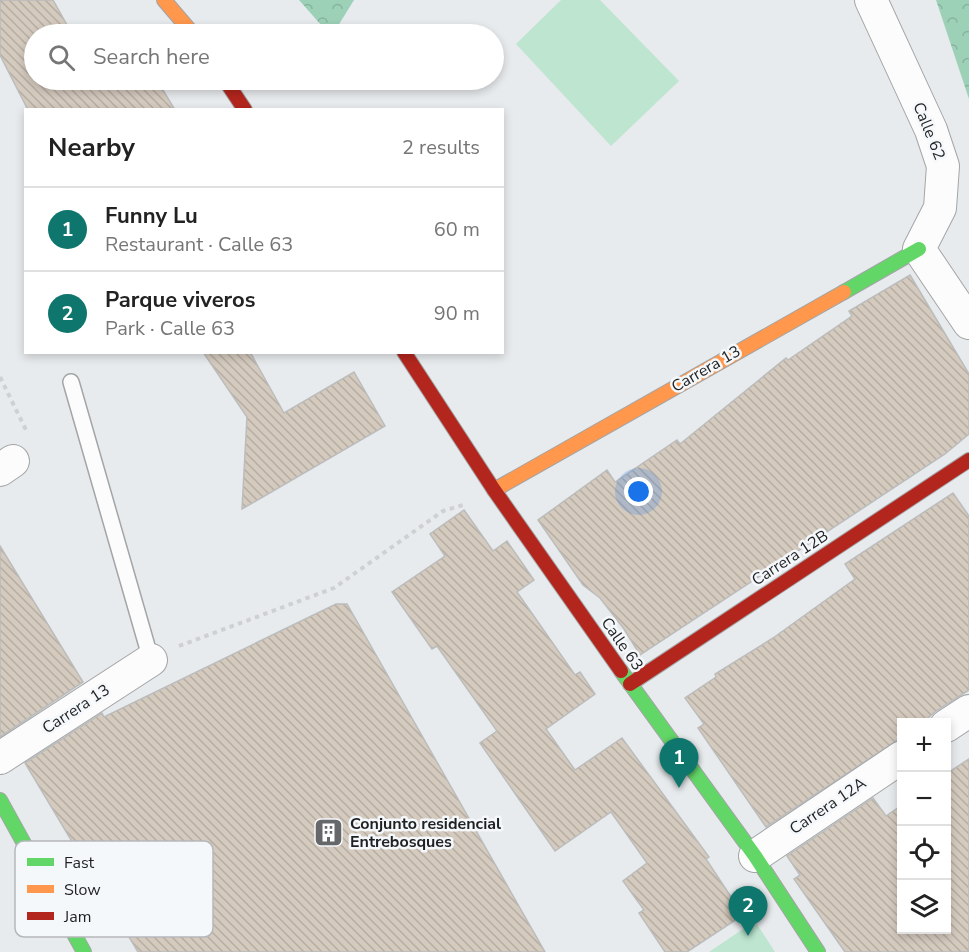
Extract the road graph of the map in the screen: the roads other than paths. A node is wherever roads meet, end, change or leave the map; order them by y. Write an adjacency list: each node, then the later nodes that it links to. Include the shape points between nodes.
1 (164, 0): 3 (street)
2 (871, 0): 6 (street, Calle 62, via 931,130 943,166 940,208)
3 (184, 24)
4 (232, 90): 5 (street)
5 (244, 108)
6 (919, 249): 7 (street); 11 (street, Carrera 13)
7 (969, 323)
8 (405, 354): 11 (street, Calle 63)
9 (71, 382): 12 (lane)
10 (969, 460): 13 (street, Carrera 12B)
11 (494, 490): 13 (street, Calle 63)
12 (151, 660): 16 (street, Carrera 13)
13 (630, 684): 20 (street, Calle 63)
14 (969, 711): 15 (street)
15 (951, 723)
16 (0, 758)
17 (897, 760): 20 (street, Carrera 12A)
18 (0, 800): 19 (street)
19 (23, 841)
20 (755, 856): 23 (street, Calle 63)
21 (76, 937): 22 (street)
22 (84, 952)
23 (818, 952)

